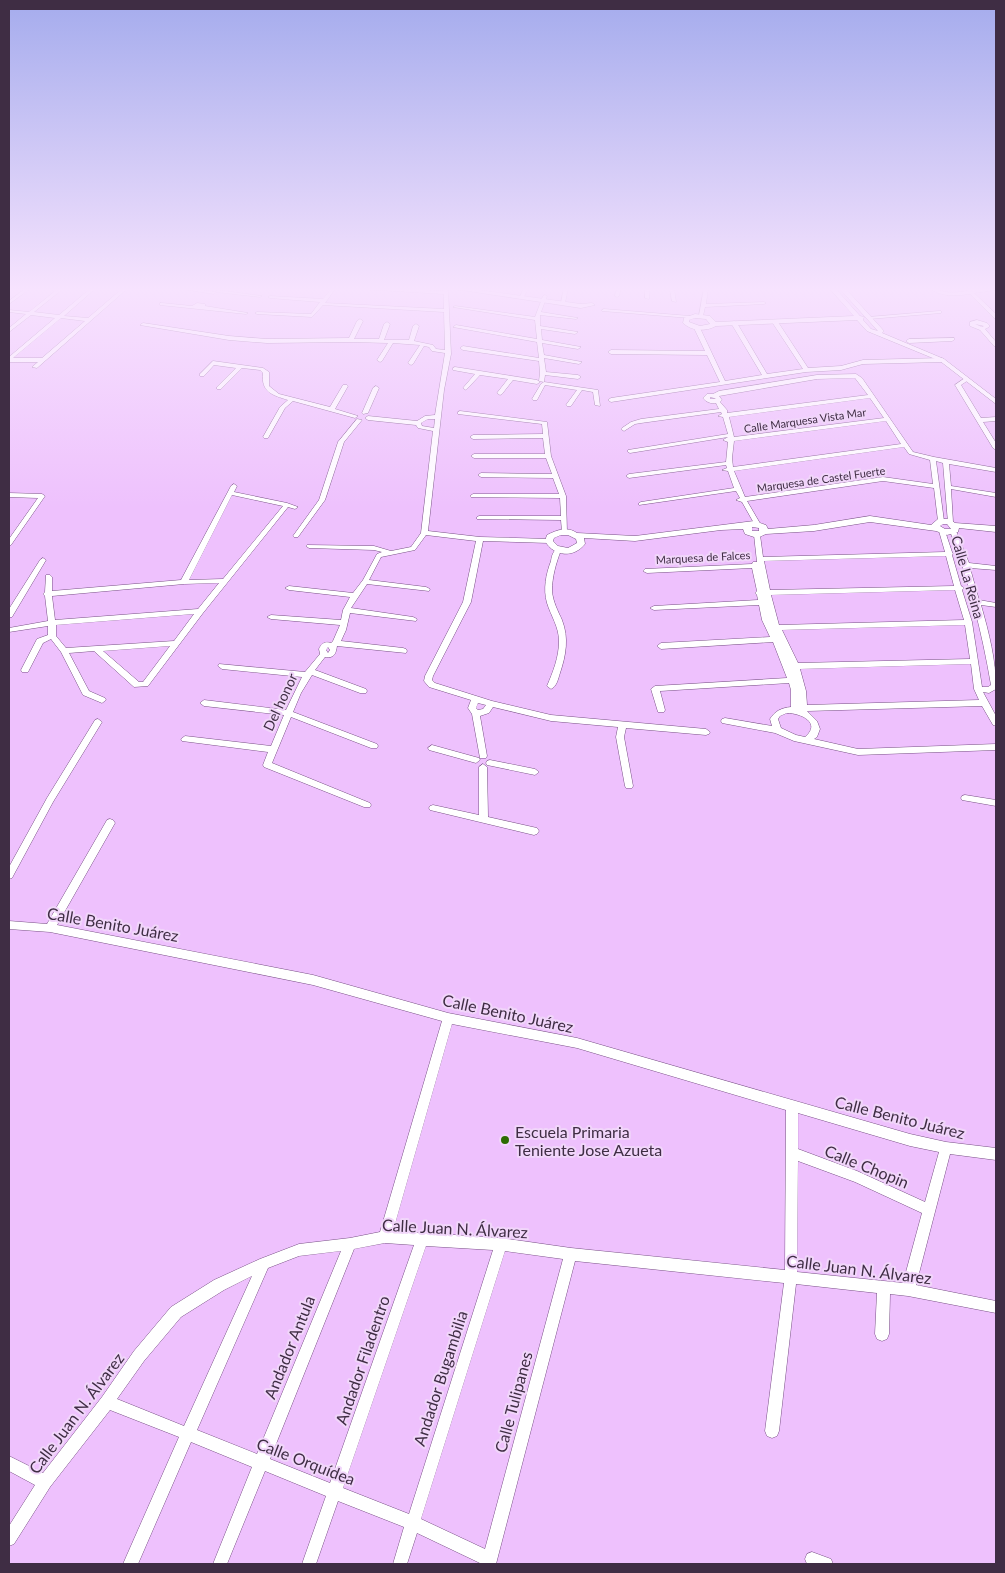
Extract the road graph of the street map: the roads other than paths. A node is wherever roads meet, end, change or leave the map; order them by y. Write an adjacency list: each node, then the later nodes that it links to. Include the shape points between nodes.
1 (41, 361): 12 (street)
2 (447, 361): 42 (street)
3 (542, 361): 16 (street)
4 (574, 361): 8 (street)
5 (712, 361): 23 (street)
6 (756, 361): 18 (street)
7 (800, 361): 14 (street)
8 (580, 362)
9 (947, 362): 14 (street, via 863,362 841,368); 21 (street); 30 (street, via 962,367)
10 (213, 363): 11 (street); 17 (street)
11 (241, 366): 25 (street); 32 (street, via 264,370 266,388)
12 (35, 367)
13 (455, 369): 15 (street)
14 (806, 370): 18 (street)
15 (478, 373): 19 (street); 27 (street)
16 (544, 373): 20 (street); 22 (street)
17 (202, 374)
18 (765, 376): 23 (street)
19 (512, 378): 22 (street); 29 (street)
20 (578, 378)
21 (967, 379): 35 (street); 46 (street, via 958,385)
22 (542, 383): 28 (street); 33 (street)
23 (723, 384): 34 (street)
24 (345, 386): 38 (street)
25 (219, 388)
26 (376, 388): 41 (street)
27 (466, 388)
28 (580, 388): 36 (street, via 597,392); 37 (street)
29 (500, 392)
30 (996, 393)
31 (872, 396): 40 (street); 40 (street, via 856,376 817,377 719,393 714,399); 44 (street)
32 (292, 399): 38 (street); 52 (street, via 283,407)
33 (535, 400)
34 (611, 400)
35 (996, 402)
36 (598, 404)
37 (569, 405)
38 (331, 410): 43 (street)
39 (460, 413): 48 (street)
40 (722, 413): 49 (street, via 641,421); 54 (street)
41 (367, 416): 43 (street); 47 (street)
42 (438, 417): 47 (street, via 427,417); 50 (street)
43 (357, 418): 86 (street, via 340,442 322,500)
44 (887, 419): 54 (street, Calle Marquesa Vista Mar); 55 (street)
45 (996, 419): 46 (street)
46 (980, 420): 56 (street)
47 (418, 423): 50 (street, via 420,427)
48 (545, 423): 51 (street)
49 (624, 429)
50 (437, 430): 85 (street)
51 (545, 436): 53 (street); 59 (street)
52 (266, 437)
53 (473, 437)
54 (729, 438): 57 (street, Calle Marquesa Vista Mar); 62 (street)
55 (904, 445): 60 (street, via 911,453); 62 (street)
56 (996, 448)
57 (630, 451)
58 (474, 456): 59 (street)
59 (548, 456): 65 (street)
60 (933, 459): 61 (street); 67 (street, Calle La Reina)
61 (946, 461): 63 (street); 68 (street, Calle La Reina)
62 (727, 466): 66 (street); 69 (street)
63 (996, 470)
64 (481, 475): 65 (street)
65 (556, 476): 74 (street)
66 (629, 476)
67 (936, 486): 75 (street, Marquesa de Castel Fuerte, via 882,479); 81 (street, Calle La Reina)
68 (948, 487): 71 (street); 81 (street, Calle La Reina)
69 (736, 489): 75 (street); 76 (street)
70 (9, 495): 72 (street)
71 (996, 495)
72 (42, 496): 90 (street)
73 (473, 496): 74 (street)
74 (563, 496): 80 (street)
75 (742, 499): 82 (street)
76 (641, 504)
77 (287, 505): 78 (street); 101 (street); 102 (street, via 232,490)
78 (295, 507)
79 (479, 518): 80 (street)
80 (563, 518): 84 (street)
81 (946, 526): 82 (street, via 861,519 814,528); 83 (street); 94 (street, Calle La Reina); 97 (street, Calle La Reina)
82 (755, 529): 87 (street, via 719,530 645,542); 96 (street)
83 (996, 531)
84 (565, 532): 87 (street); 89 (street, via 554,534)
85 (424, 533): 88 (street); 93 (street, via 413,549)
86 (296, 536)
87 (580, 538): 92 (street, via 580,546 574,550)
88 (480, 539): 89 (street); 141 (street, via 467,602)
89 (549, 541): 92 (street)
90 (9, 544)
91 (309, 546): 93 (street, via 374,548)
92 (558, 550): 142 (street, via 550,572 549,598 562,632 562,658)
93 (389, 552): 103 (street, via 379,555)
94 (950, 554): 96 (street, Marquesa de Falces); 105 (street, Calle La Reina)
95 (43, 560): 116 (street)
96 (759, 564): 99 (street, Marquesa de Falces); 107 (street)
97 (966, 565): 98 (street); 111 (street, Calle La Reina)
98 (996, 568)
99 (647, 572)
100 (48, 577): 108 (street)
101 (224, 581): 102 (street); 115 (street)
102 (184, 582): 108 (street)
103 (365, 582): 106 (street); 109 (street)
104 (289, 588): 109 (street)
105 (960, 588): 107 (street); 119 (street, Calle La Reina)
106 (426, 589)
107 (763, 593): 110 (street)
108 (47, 594): 120 (street)
109 (354, 595): 114 (street)
110 (765, 602): 113 (street); 122 (street); 125 (street, via 766,620)
111 (976, 602): 112 (street); 126 (street, Calle La Reina)
112 (996, 604)
113 (654, 608)
114 (346, 610): 118 (street); 121 (street)
115 (200, 611): 120 (street); 128 (street)
116 (9, 615)
117 (271, 617): 121 (street)
118 (413, 619)
119 (968, 622): 122 (street); 135 (street, Calle La Reina)
120 (53, 623): 123 (street); 124 (street)
121 (344, 623): 129 (street)
122 (776, 628): 125 (street)
123 (9, 630)
124 (52, 636): 132 (street); 138 (street, via 40,641)
125 (779, 639): 130 (street); 137 (street); 140 (street)
126 (987, 641): 127 (street); 143 (street, Calle La Reina)
127 (996, 642)
128 (176, 643): 131 (street); 131 (street, via 141,685)
129 (334, 644): 133 (street); 134 (street, via 324,646 321,652)
130 (662, 646)
131 (97, 650): 132 (street)
132 (64, 651): 147 (street, via 86,693)
133 (402, 651)
134 (324, 654): 139 (street, Del honor)
135 (975, 661): 137 (street); 144 (street, Calle La Reina)
136 (222, 666): 139 (street)
137 (795, 666): 140 (street)
138 (24, 670)
139 (308, 673): 145 (street); 153 (street, Del honor)
140 (795, 680): 151 (street, via 656,689); 152 (street, via 802,691)
141 (428, 681): 146 (street)
142 (552, 686)
143 (996, 686): 144 (street, Calle La Reina, via 988,690)
144 (978, 689): 149 (street, Calle La Reina)
145 (363, 691)
146 (475, 699): 150 (street); 154 (street, via 472,708)
147 (102, 700)
148 (204, 703): 153 (street)
149 (984, 703): 152 (street); 158 (street, Calle La Reina)
150 (491, 704): 154 (street, via 486,711); 157 (street, via 551,718)
151 (661, 710)
152 (800, 710): 160 (street, via 777,714 774,720); 164 (street, via 811,717 815,725 816,732)
153 (288, 713): 165 (street); 168 (street, Del honor)
154 (476, 714): 169 (street)
155 (725, 721): 160 (street)
156 (98, 722): 180 (street)
157 (610, 722): 159 (street); 162 (street, via 612,730)
158 (996, 723)
159 (623, 724): 161 (street); 162 (street)
160 (777, 730): 164 (street, via 794,738)
161 (706, 732)
162 (620, 737): 172 (street)
163 (185, 739): 168 (street)
164 (808, 739): 166 (street, via 858,752)
165 (374, 746)
166 (996, 747)
167 (432, 748): 169 (street)
168 (274, 750): 170 (street, Del honor)
169 (483, 762): 171 (street); 177 (street)
170 (267, 765): 175 (street)
171 (535, 772)
172 (630, 786)
173 (965, 798): 174 (street)
174 (996, 803)
175 (368, 805)
176 (433, 808): 177 (street)
177 (484, 820): 179 (street)
178 (110, 823): 182 (street)
179 (534, 831)
180 (9, 875)
181 (9, 925): 182 (street, Calle Benito Juárez)
182 (50, 928): 183 (street, Calle Benito Juárez, via 313,980)
183 (448, 1018): 184 (street, Calle Benito Juárez, via 577,1043); 189 (street)
184 (792, 1106): 185 (street, Calle Benito Juárez); 186 (street)
185 (946, 1148): 187 (street, Calle Benito Juárez); 188 (street)
186 (792, 1153): 188 (street, Calle Chopin, via 857,1177); 195 (street)
187 (996, 1154)
188 (929, 1210): 197 (street)
189 (385, 1237): 190 (street, Calle Juan N. Álvarez); 191 (street, Calle Juan N. Álvarez)
190 (422, 1240): 192 (street, Calle Juan N. Álvarez); 206 (street, Andador Filadentro)
191 (350, 1244): 194 (street, Calle Juan N. Álvarez, via 299,1250); 203 (street, Andador Antula)
192 (501, 1244): 193 (street, Calle Juan N. Álvarez); 207 (street, Andador Bugambilia)
193 (570, 1254): 195 (street, Calle Juan N. Álvarez); 210 (street, Calle Tulipanes)
194 (264, 1263): 200 (street, Calle Juan N. Álvarez, via 219,1285 176,1312 138,1356); 202 (street)
195 (791, 1276): 196 (street, Calle Juan N. Álvarez); 201 (street)
196 (884, 1287): 197 (street, Calle Juan N. Álvarez); 199 (street)
197 (908, 1290): 198 (street, Calle Juan N. Álvarez)
198 (996, 1307)
199 (882, 1334)
200 (107, 1402): 202 (street, Calle Orquídea); 205 (street, Calle Juan N. Álvarez)
201 (772, 1431)
202 (188, 1435): 203 (street, Calle Orquídea); 211 (street)
203 (261, 1462): 206 (street, Calle Orquídea); 212 (street, Andador Antula)
204 (9, 1463): 205 (street)
205 (44, 1482): 208 (street, Calle Juan N. Álvarez)
206 (334, 1491): 207 (street, Calle Orquídea); 213 (street, Andador Filadentro)
207 (413, 1523): 210 (street, Calle Orquídea); 214 (street, Andador Bugambilia)
208 (9, 1539)
209 (812, 1559): 215 (street)
210 (489, 1562)
211 (130, 1564)
212 (220, 1564)
213 (310, 1564)
214 (400, 1564)
215 (826, 1564)

